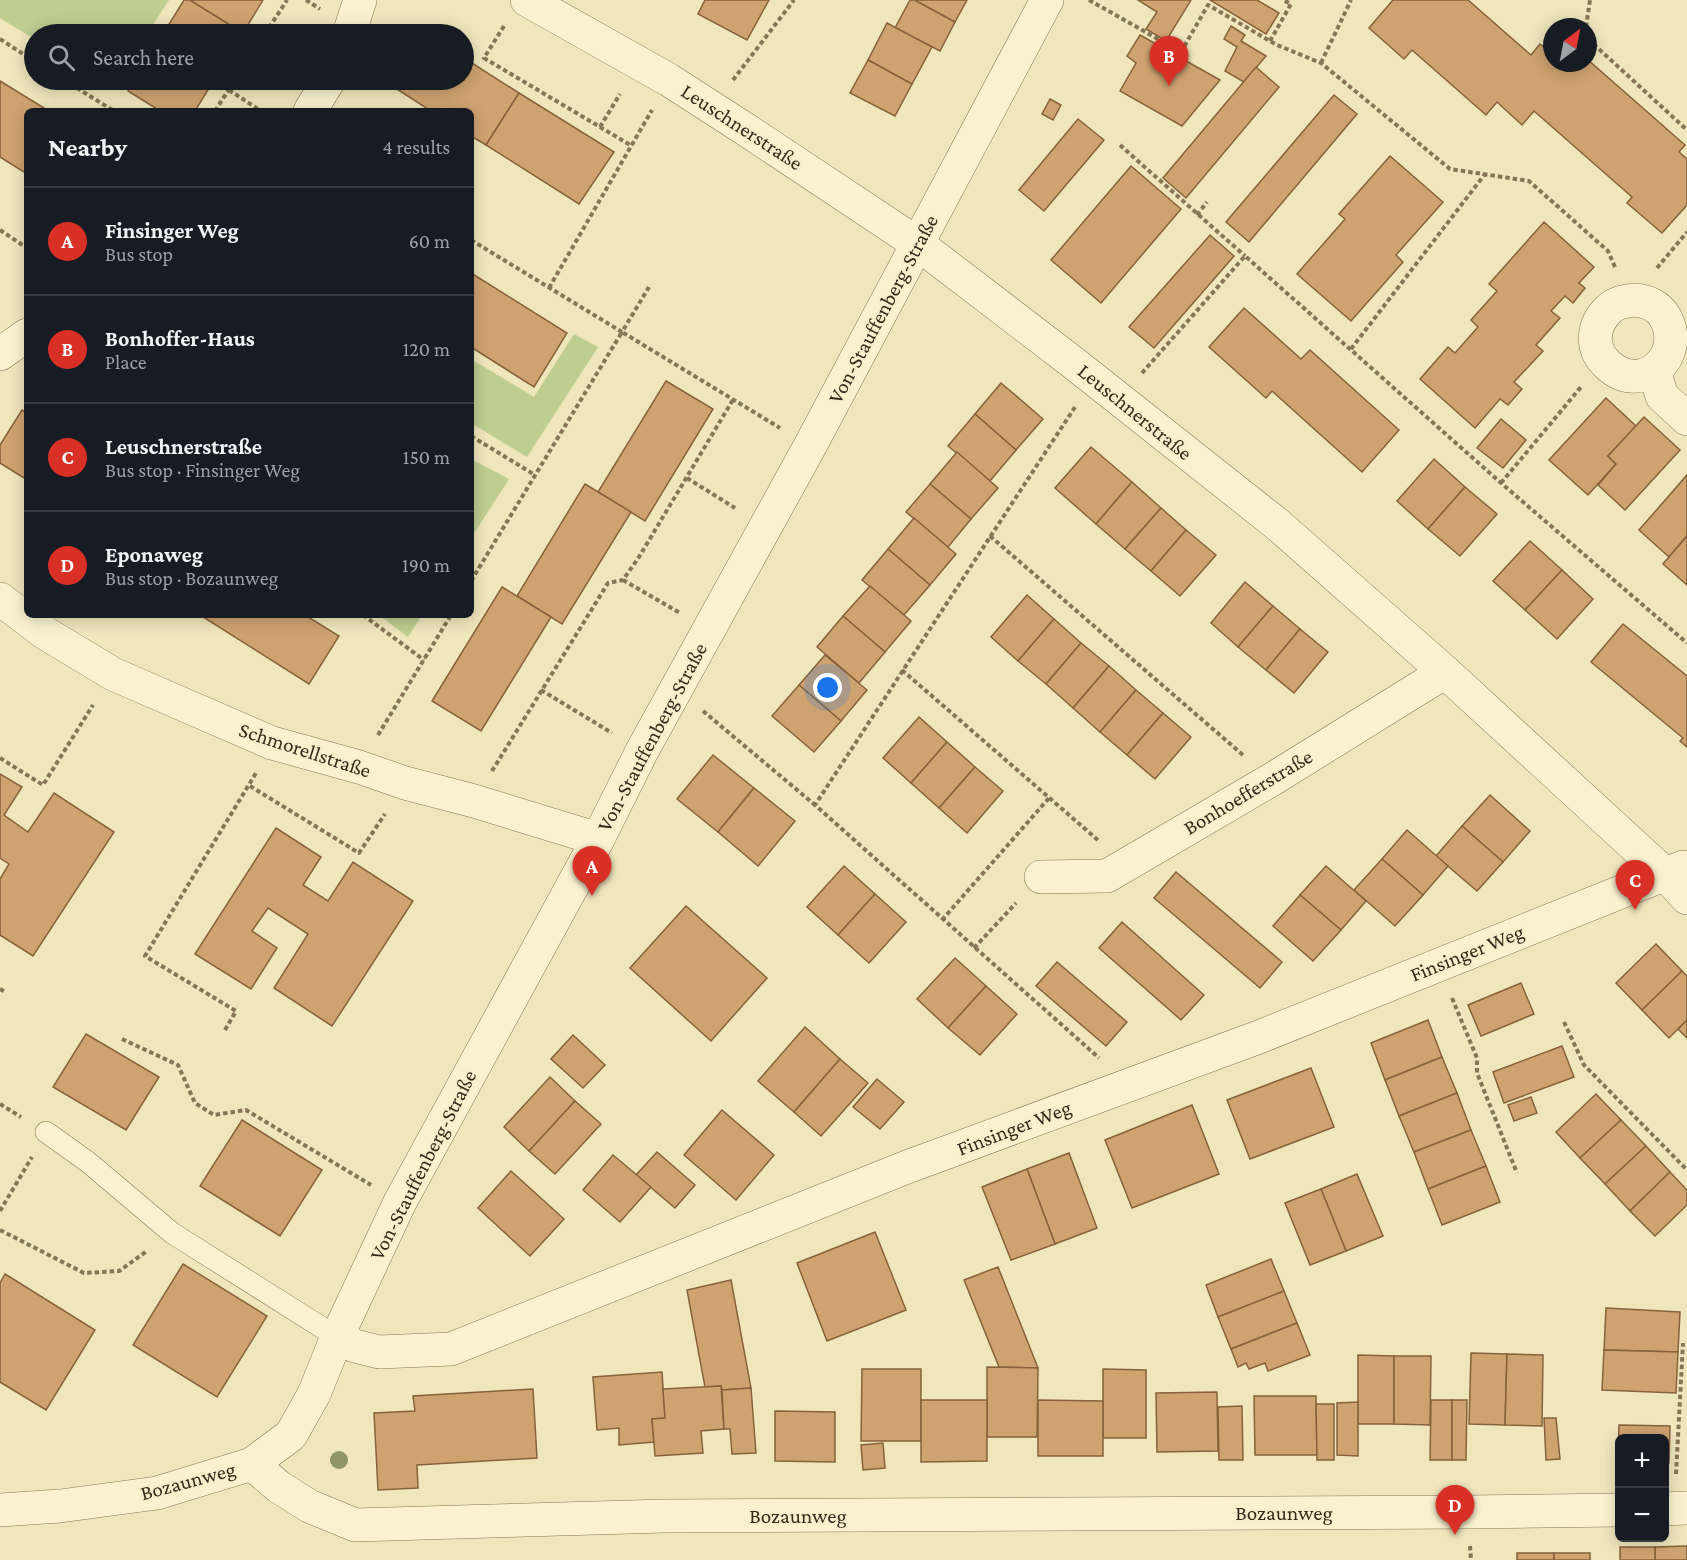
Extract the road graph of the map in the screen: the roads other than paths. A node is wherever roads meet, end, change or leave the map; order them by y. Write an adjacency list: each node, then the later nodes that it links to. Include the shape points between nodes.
1 (360, 0): 4 (street)
2 (1047, 0): 7 (street, Von-Stauffenberg-Straße)
3 (517, 10): 7 (street, Leuschnerstraße, via 669,80)
4 (352, 24)
5 (324, 90): 6 (street)
6 (312, 108)
7 (918, 244): 15 (street, Leuschnerstraße, via 1277,524); 16 (street, Von-Stauffenberg-Straße)
8 (24, 337): 9 (street)
9 (0, 354)
10 (1654, 371): 10 (street, via 1671,348 1670,325 1663,313 1644,301 1609,308 1594,336 1603,360 1622,374 1634,376); 11 (street, via 1662,396)
11 (1687, 419)
12 (0, 599): 13 (street, Schmorellstraße)
13 (24, 617)
14 (25, 618): 16 (street, Schmorellstraße, via 113,674 272,743)
15 (1445, 672): 17 (street, Leuschnerstraße); 18 (street, Bonhoefferstraße, via 1107,876)
16 (598, 839): 21 (street, Von-Stauffenberg-Straße, via 400,1202)
17 (1676, 870): 19 (street, Leuschnerstraße); 21 (street, Finsinger Weg, via 1259,1037 908,1167 451,1349 379,1352)
18 (1041, 877)
19 (1687, 898)
20 (46, 1132): 21 (lane, via 172,1233)
21 (337, 1337): 22 (street, Von-Stauffenberg-Straße, via 314,1394 291,1435)
22 (252, 1464): 23 (street, Bozaunweg, via 309,1506 356,1525 677,1516); 24 (street, Bozaunweg, via 157,1493)
23 (1615, 1509)
24 (0, 1510)

